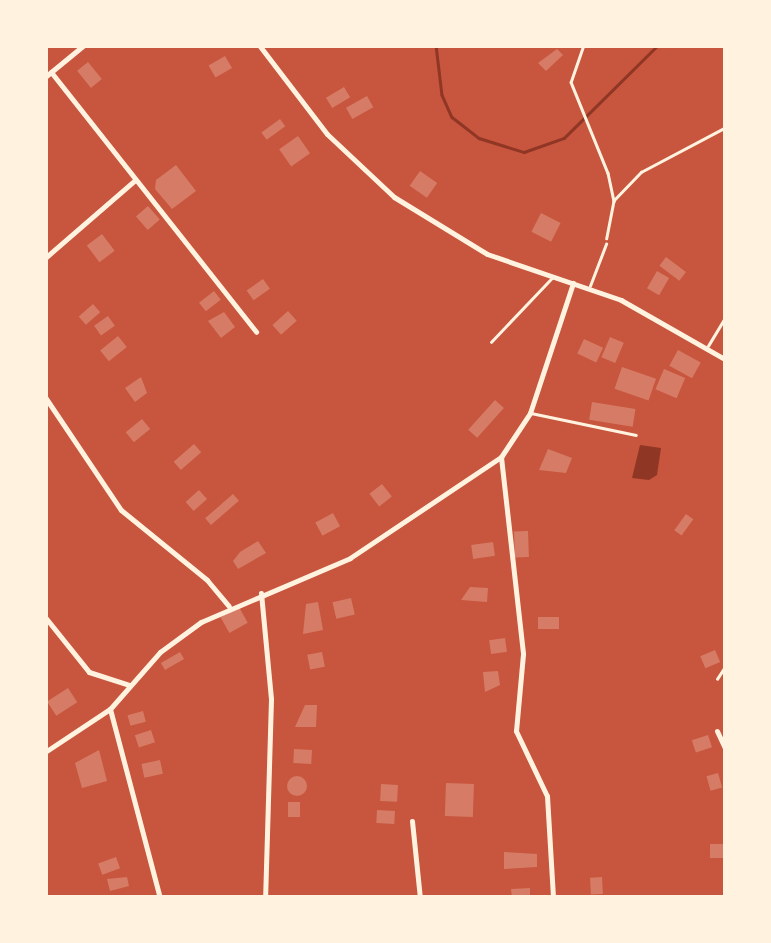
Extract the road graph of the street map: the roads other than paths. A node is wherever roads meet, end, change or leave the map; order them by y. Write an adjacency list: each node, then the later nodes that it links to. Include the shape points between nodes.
1 (84, 45): 3 (street)
2 (259, 45): 7 (street, via 317,123 379,186 488,254)
3 (48, 74): 4 (street)
4 (135, 180): 6 (street); 11 (street)
5 (606, 244): 9 (lane)
6 (45, 258)
7 (553, 277): 8 (street); 12 (lane)
8 (573, 282): 9 (street); 16 (street)
9 (590, 287): 13 (street)
10 (726, 316): 13 (lane)
11 (256, 332)
12 (491, 342)
13 (708, 346): 14 (street)
14 (726, 360)
15 (45, 396): 20 (street, via 127,518 207,580)
16 (530, 412): 17 (lane); 18 (street)
17 (636, 436)
18 (501, 457): 19 (street, via 350,558); 33 (street, via 523,654 516,731 547,796)
19 (261, 593): 20 (street); 31 (street, via 270,700)
20 (229, 606): 24 (street, via 178,638)
21 (45, 618): 24 (street, via 88,672)
22 (726, 665): 23 (lane)
23 (717, 680)
24 (129, 685): 25 (street)
25 (110, 709): 28 (street); 30 (street)
26 (716, 730): 27 (street)
27 (726, 750)
28 (45, 752)
29 (412, 821): 32 (street)
30 (160, 898)
31 (265, 898)
32 (420, 898)
33 (553, 898)

